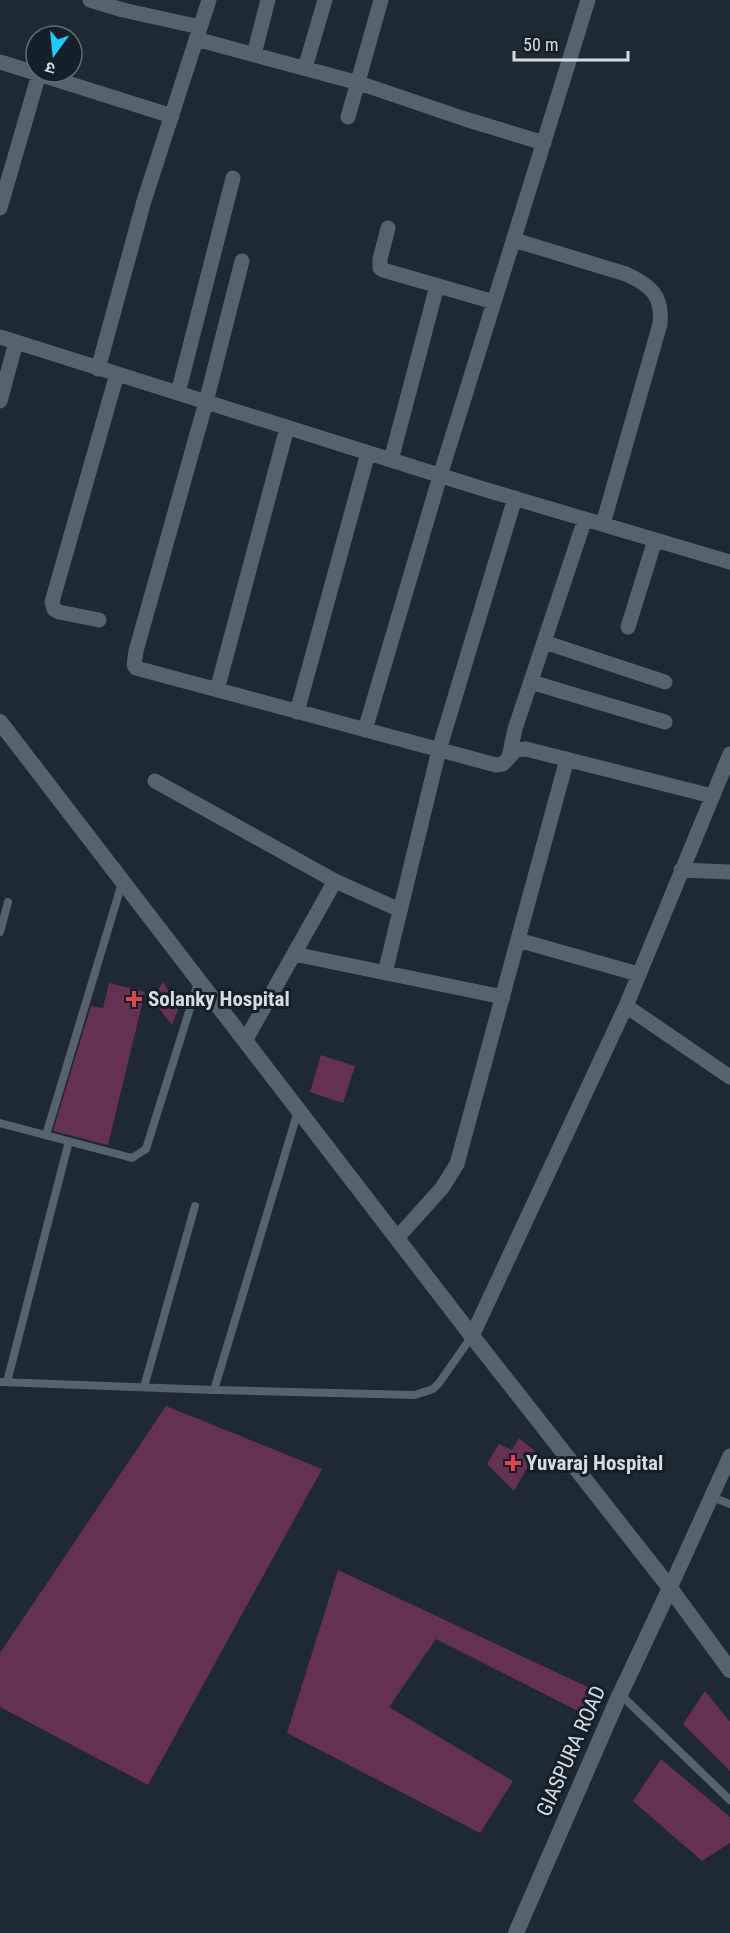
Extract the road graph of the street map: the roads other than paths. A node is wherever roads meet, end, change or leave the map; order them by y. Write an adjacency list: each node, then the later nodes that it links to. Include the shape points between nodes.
1 (90, 0): 7 (street)
2 (208, 0): 7 (street)
3 (268, 0): 8 (street)
4 (325, 0): 10 (street)
5 (381, 0): 12 (street)
6 (588, 0): 17 (street)
7 (198, 33): 8 (street); 15 (street)
8 (254, 54): 10 (street)
9 (0, 62): 11 (street)
10 (305, 68): 12 (street)
11 (24, 69)
12 (359, 83): 16 (street); 17 (street)
13 (36, 84): 19 (street)
14 (71, 84): 15 (street)
15 (172, 116): 27 (street, via 144,201)
16 (348, 117)
17 (544, 142): 21 (street)
18 (233, 178): 29 (street)
19 (0, 208)
20 (388, 228): 23 (street, via 380,268)
21 (514, 240): 24 (street); 38 (street, via 626,274 651,289 659,300 660,324)
22 (242, 261): 31 (street)
23 (437, 286): 24 (street); 34 (street)
24 (494, 302): 35 (street)
25 (0, 337): 26 (street)
26 (16, 342): 27 (street); 30 (street)
27 (98, 369): 28 (street)
28 (117, 374): 29 (street); 41 (street, via 52,602 59,612)
29 (178, 393): 31 (street)
30 (0, 401)
31 (206, 402): 32 (street); 46 (street, via 134,665 140,670)
32 (286, 428): 33 (street); 46 (street)
33 (368, 453): 34 (street); 47 (street)
34 (391, 460): 35 (street)
35 (440, 476): 36 (street); 50 (street)
36 (515, 498): 37 (street); 51 (street)
37 (585, 519): 38 (street); 43 (street)
38 (603, 524): 39 (street)
39 (655, 540): 40 (street); 42 (street)
40 (730, 562)
41 (99, 620)
42 (628, 627)
43 (544, 642): 44 (street); 45 (street)
44 (531, 682): 49 (street); 53 (street)
45 (665, 682)
46 (217, 690): 47 (street)
47 (297, 712): 50 (street)
48 (0, 722): 59 (street)
49 (665, 722)
50 (365, 730): 51 (street)
51 (439, 750): 53 (street, via 496,765); 62 (street)
52 (730, 754): 56 (street)
53 (509, 757): 54 (street, via 526,748)
54 (567, 759): 56 (street); 64 (street)
55 (155, 782): 60 (street)
56 (712, 796): 57 (street)
57 (681, 870): 58 (street); 67 (street)
58 (730, 872)
59 (122, 881): 68 (street); 75 (lane)
60 (334, 881): 62 (street); 65 (street)
61 (8, 902): 63 (lane)
62 (400, 910): 66 (street)
63 (0, 932)
64 (518, 940): 67 (street); 69 (street)
65 (294, 954): 66 (street); 71 (street)
66 (384, 973): 69 (street)
67 (638, 974): 70 (street)
68 (199, 981): 71 (street); 76 (lane, via 146,1149 132,1158)
69 (503, 997): 78 (street, via 457,1164 442,1188)
70 (626, 1006): 72 (street); 79 (street)
71 (246, 1041): 73 (street)
72 (730, 1077)
73 (298, 1110): 78 (street); 82 (lane)
74 (0, 1123): 75 (lane)
75 (46, 1135): 76 (lane)
76 (69, 1141): 80 (lane)
77 (195, 1206): 81 (lane)
78 (397, 1238): 79 (street)
79 (472, 1336): 82 (lane, via 439,1383 415,1395); 86 (street)
80 (4, 1382): 81 (lane)
81 (144, 1387): 82 (lane)
82 (214, 1390)
83 (730, 1456): 84 (street)
84 (711, 1497): 85 (lane); 86 (street)
85 (730, 1504)
86 (670, 1588): 87 (street); 88 (street, GIASPURA ROAD)
87 (730, 1670)
88 (620, 1695): 89 (lane); 90 (street, GIASPURA ROAD)
89 (730, 1800)
90 (516, 1933)

